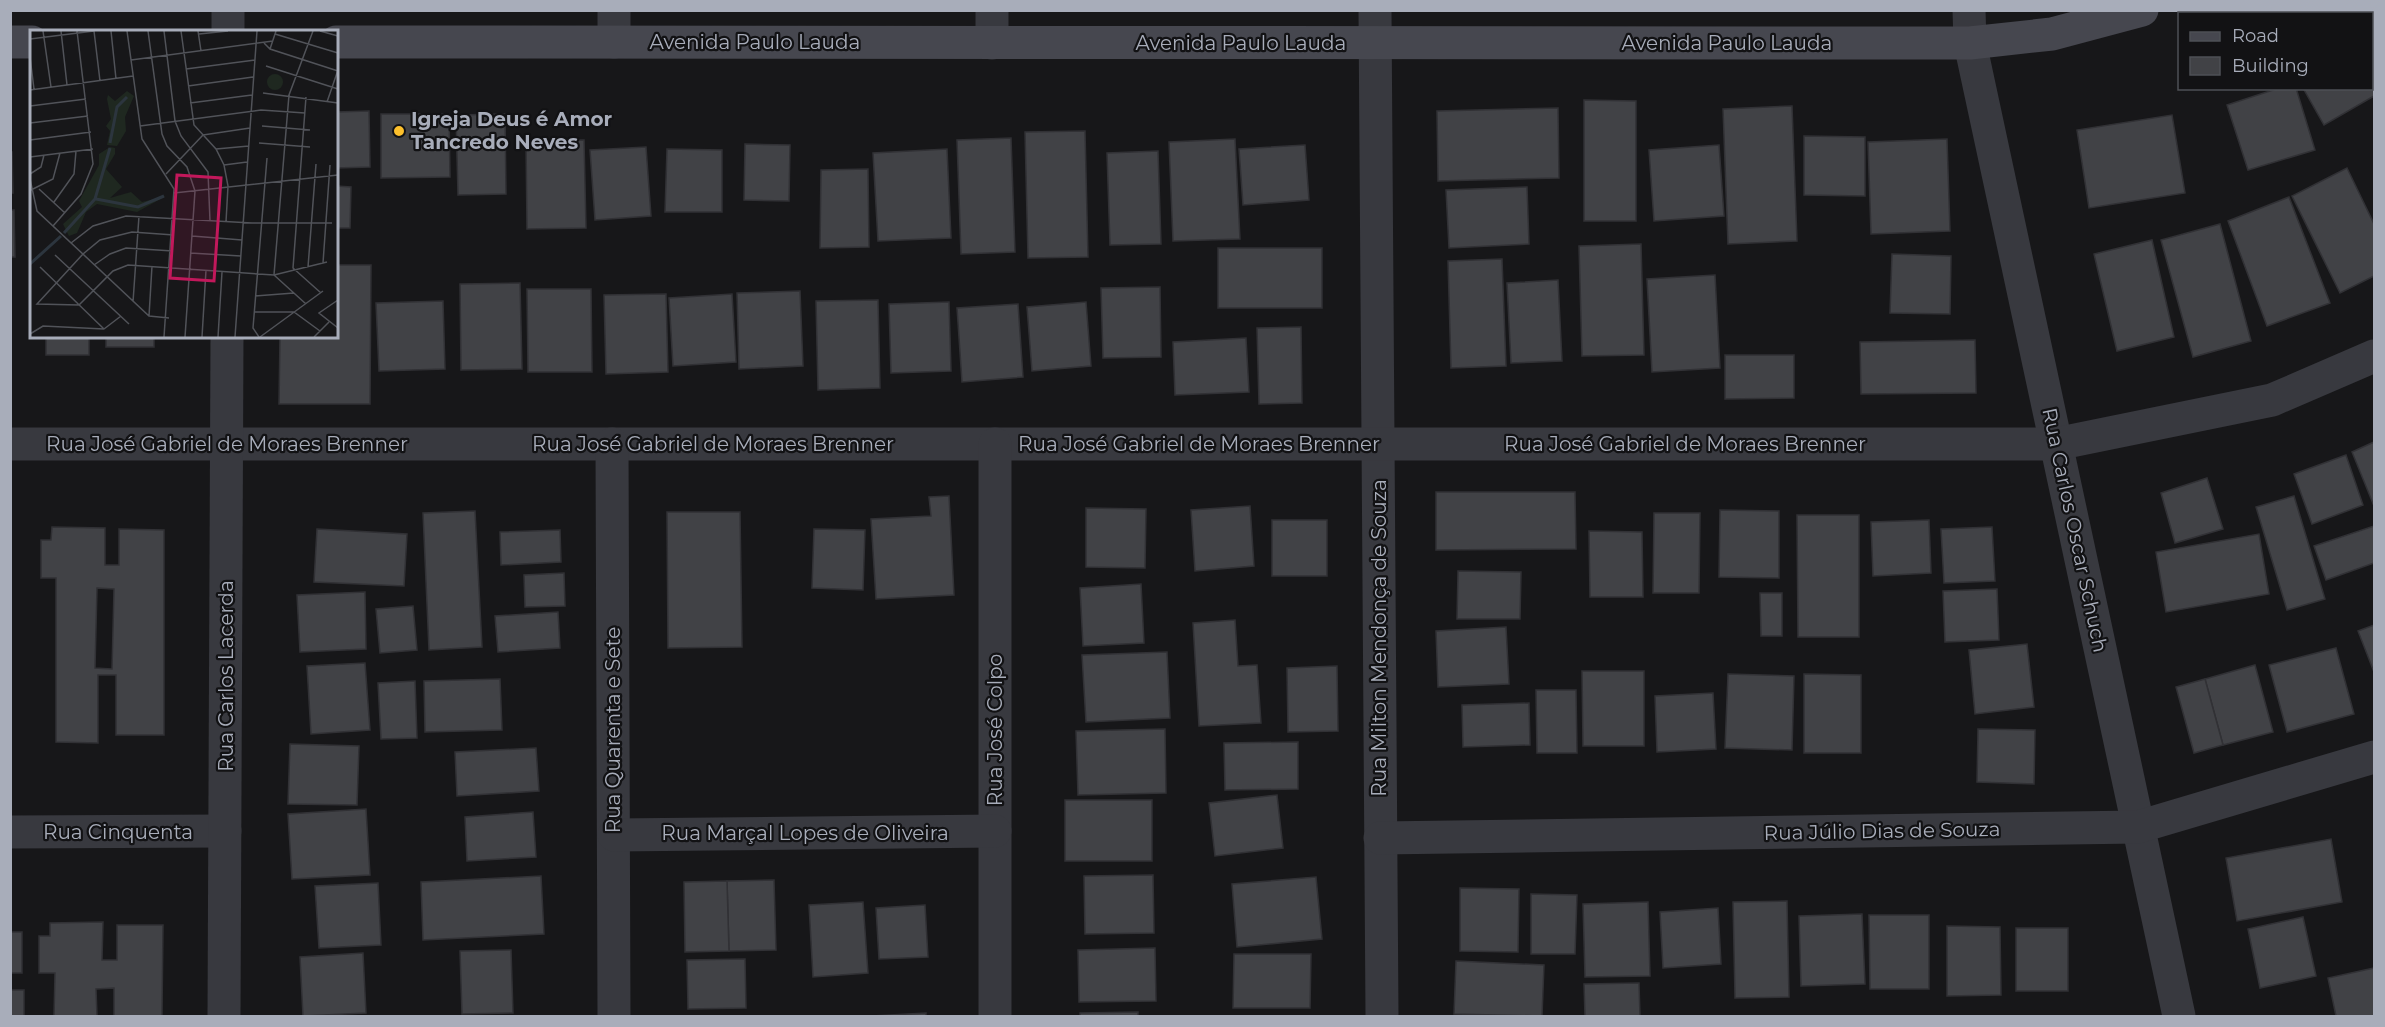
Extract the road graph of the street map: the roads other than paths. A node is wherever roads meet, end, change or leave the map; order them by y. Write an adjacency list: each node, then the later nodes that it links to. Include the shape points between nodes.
1 (228, 10): 7 (street)
2 (992, 10): 11 (street)
3 (1375, 10): 12 (street, Rua Milton Mendonça de Souza)
4 (1969, 10): 13 (street, Rua Carlos Oscar Schuch)
5 (2142, 10): 13 (main road, Avenida Paulo Lauda, via 2052,34)
6 (614, 26): 10 (main road, Avenida Paulo Lauda); 11 (main road, Avenida Paulo Lauda)
7 (228, 30)
8 (10, 42): 9 (main road)
9 (30, 42)
10 (338, 42)
11 (992, 43): 12 (main road, Avenida Paulo Lauda)
12 (1375, 43): 13 (main road, Avenida Paulo Lauda); 20 (street, Rua Milton Mendonça de Souza)
13 (1970, 43): 21 (street, Rua Carlos Oscar Schuch)
14 (227, 338): 17 (street, Rua Carlos Lacerda)
15 (2374, 356): 21 (street, Rua José Gabriel de Moraes Brenner, via 2272,400)
16 (10, 444): 17 (street, Rua José Gabriel de Moraes Brenner)
17 (226, 444): 18 (street, Rua José Gabriel de Moraes Brenner); 24 (street, Rua Carlos Lacerda)
18 (612, 444): 19 (street, Rua José Gabriel de Moraes Brenner); 27 (street, Rua Quarenta e Sete)
19 (995, 444): 20 (street, Rua José Gabriel de Moraes Brenner); 25 (street, Rua José Colpo)
20 (1377, 444): 21 (street, Rua José Gabriel de Moraes Brenner); 28 (street, Rua Milton Mendonça de Souza)
21 (2056, 444): 23 (street, Rua Carlos Oscar Schuch)
22 (2374, 758): 23 (street, Rua Júlio Dias de Souza)
23 (2138, 827): 28 (street, Rua Júlio Dias de Souza); 33 (street, Rua Carlos Oscar Schuch)
24 (225, 831): 26 (street, Rua Cinquenta); 29 (street, Rua Carlos Lacerda)
25 (996, 831): 27 (street, Rua Marçal Lopes de Oliveira); 31 (street, Rua José Colpo)
26 (10, 832)
27 (614, 834): 30 (street, Rua Quarenta e Sete)
28 (1380, 838): 32 (street, Rua Milton Mendonça de Souza)
29 (224, 1017)
30 (614, 1017)
31 (996, 1017)
32 (1382, 1017)
33 (2179, 1017)

